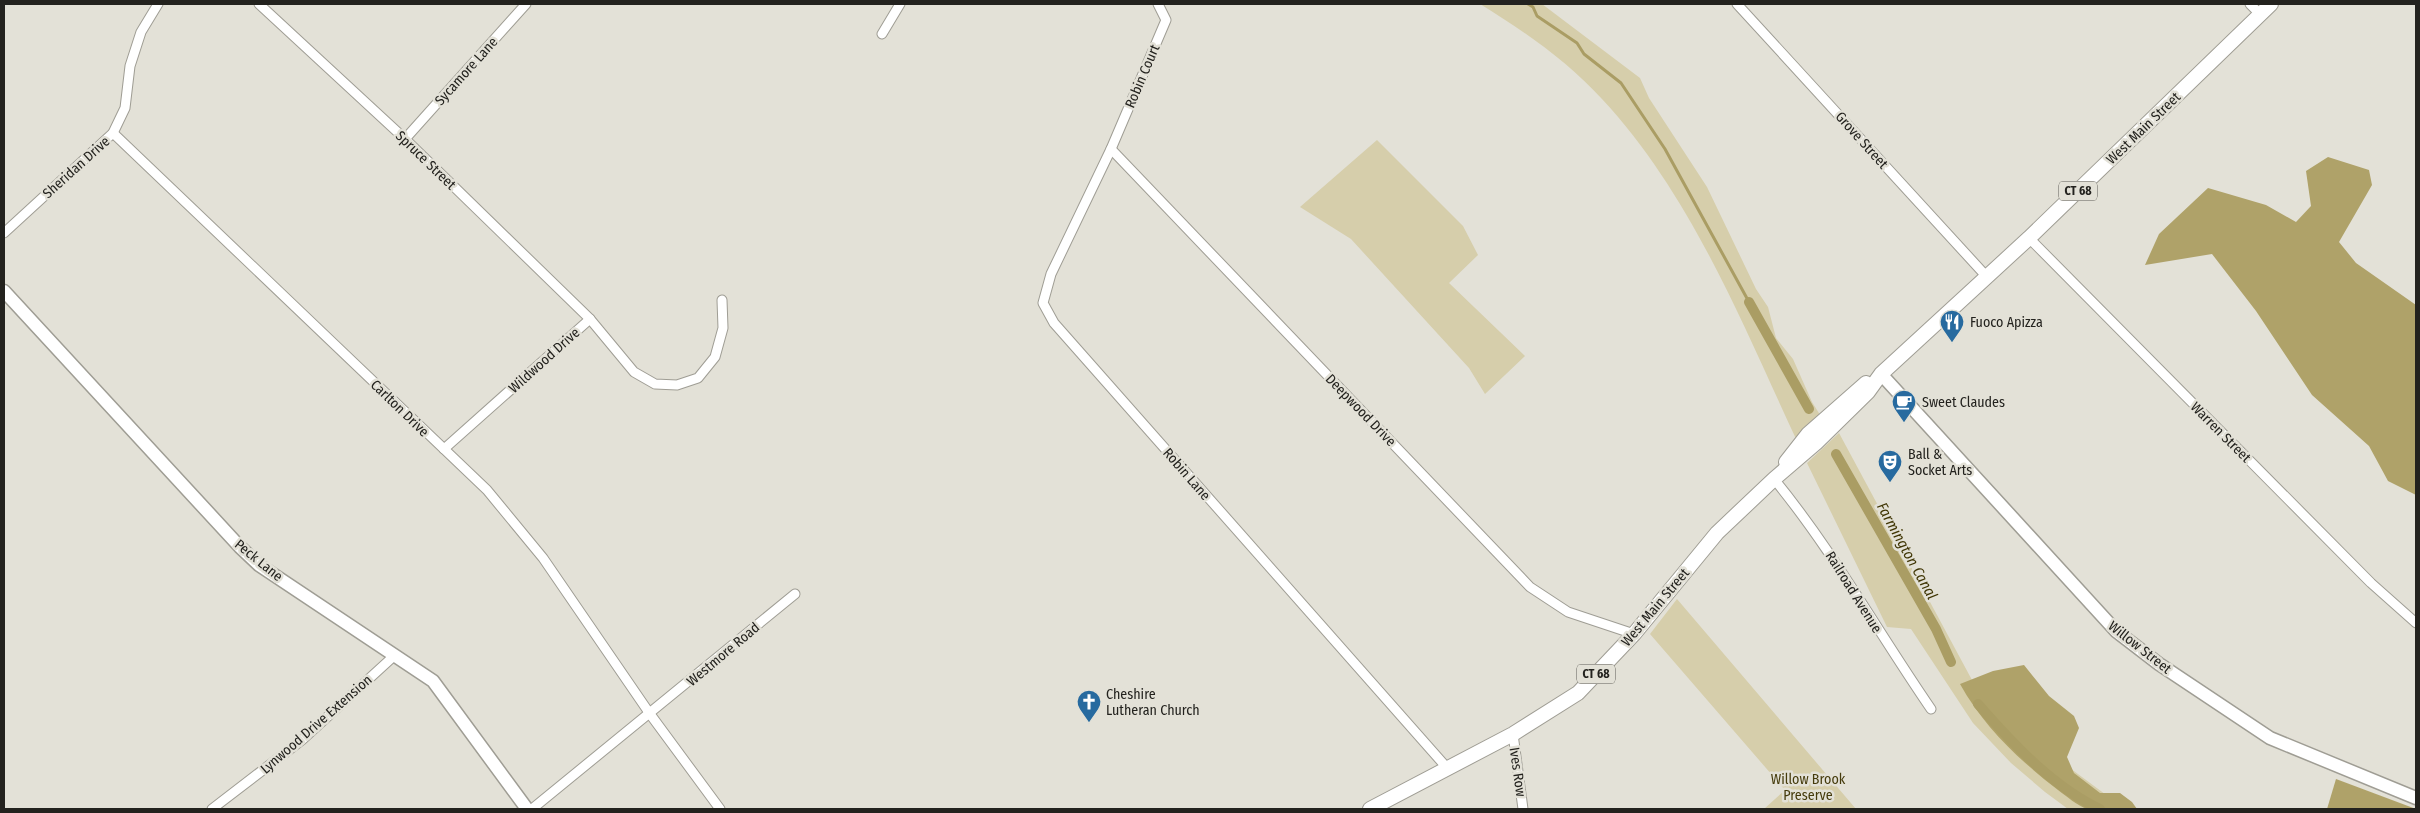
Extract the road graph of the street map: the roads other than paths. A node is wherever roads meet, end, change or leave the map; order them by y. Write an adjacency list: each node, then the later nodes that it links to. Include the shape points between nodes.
1 (158, 4): 11 (street, Sheridan Drive, via 141,32 130,66 125,108)
2 (259, 4): 12 (street, Spruce Street)
3 (526, 4): 12 (street, Sycamore Lane)
4 (900, 4): 10 (street)
5 (1158, 4): 13 (street, Robin Court, via 1166,20)
6 (1737, 4): 16 (street, Grove Street)
7 (2250, 4): 9 (street)
8 (2271, 4): 9 (main road, West Main Street / CT 68)
9 (2260, 14): 15 (main road, West Main Street / CT 68)
10 (882, 34)
11 (113, 133): 14 (street, Sheridan Drive); 21 (street, Carlton Drive)
12 (405, 139): 19 (street, Spruce Street)
13 (1111, 149): 25 (street, Deepwood Drive, via 1530,587 1568,612); 30 (street, Robin Lane, via 1051,274 1043,303 1054,323)
14 (4, 233)
15 (2029, 238): 16 (main road, West Main Street / CT 68); 24 (street, Warren Street, via 2371,583)
16 (1987, 277): 20 (main road, West Main Street / CT 68)
17 (4, 291): 26 (street, Peck Lane, via 240,547 259,564)
18 (722, 300): 19 (street, Wildwood Drive, via 723,328 715,357 698,378 677,386 655,384 634,372)
19 (590, 319): 21 (street, Wildwood Drive)
20 (1881, 374): 22 (main road, West Main Street / CT 68, via 1872,377 1800,442); 31 (street, Willow Street, via 2116,631 2159,664 2270,738)
21 (444, 449): 28 (street, Carlton Drive, via 487,490 543,558)
22 (1774, 479): 25 (main road, West Main Street / CT 68, via 1717,533); 27 (street, Railroad Avenue, via 1825,545)
23 (796, 594): 28 (street, Westmore Road)
24 (2416, 623)
25 (1634, 634): 29 (main road, West Main Street / CT 68, via 1578,693)
26 (395, 655): 32 (street, Lynwood Drive Extension, via 302,740); 33 (street, Peck Lane, via 433,681)
27 (1930, 709)
28 (650, 714): 34 (street, Westmore Road); 35 (street)
29 (1513, 734): 30 (main road, West Main Street / CT 68); 37 (street, Ives Row)
30 (1448, 769): 36 (main road, West Main Street / CT 68)
31 (2416, 798)
32 (212, 809)
33 (527, 809)
34 (532, 809)
35 (720, 809)
36 (1370, 809)
37 (1523, 809)

